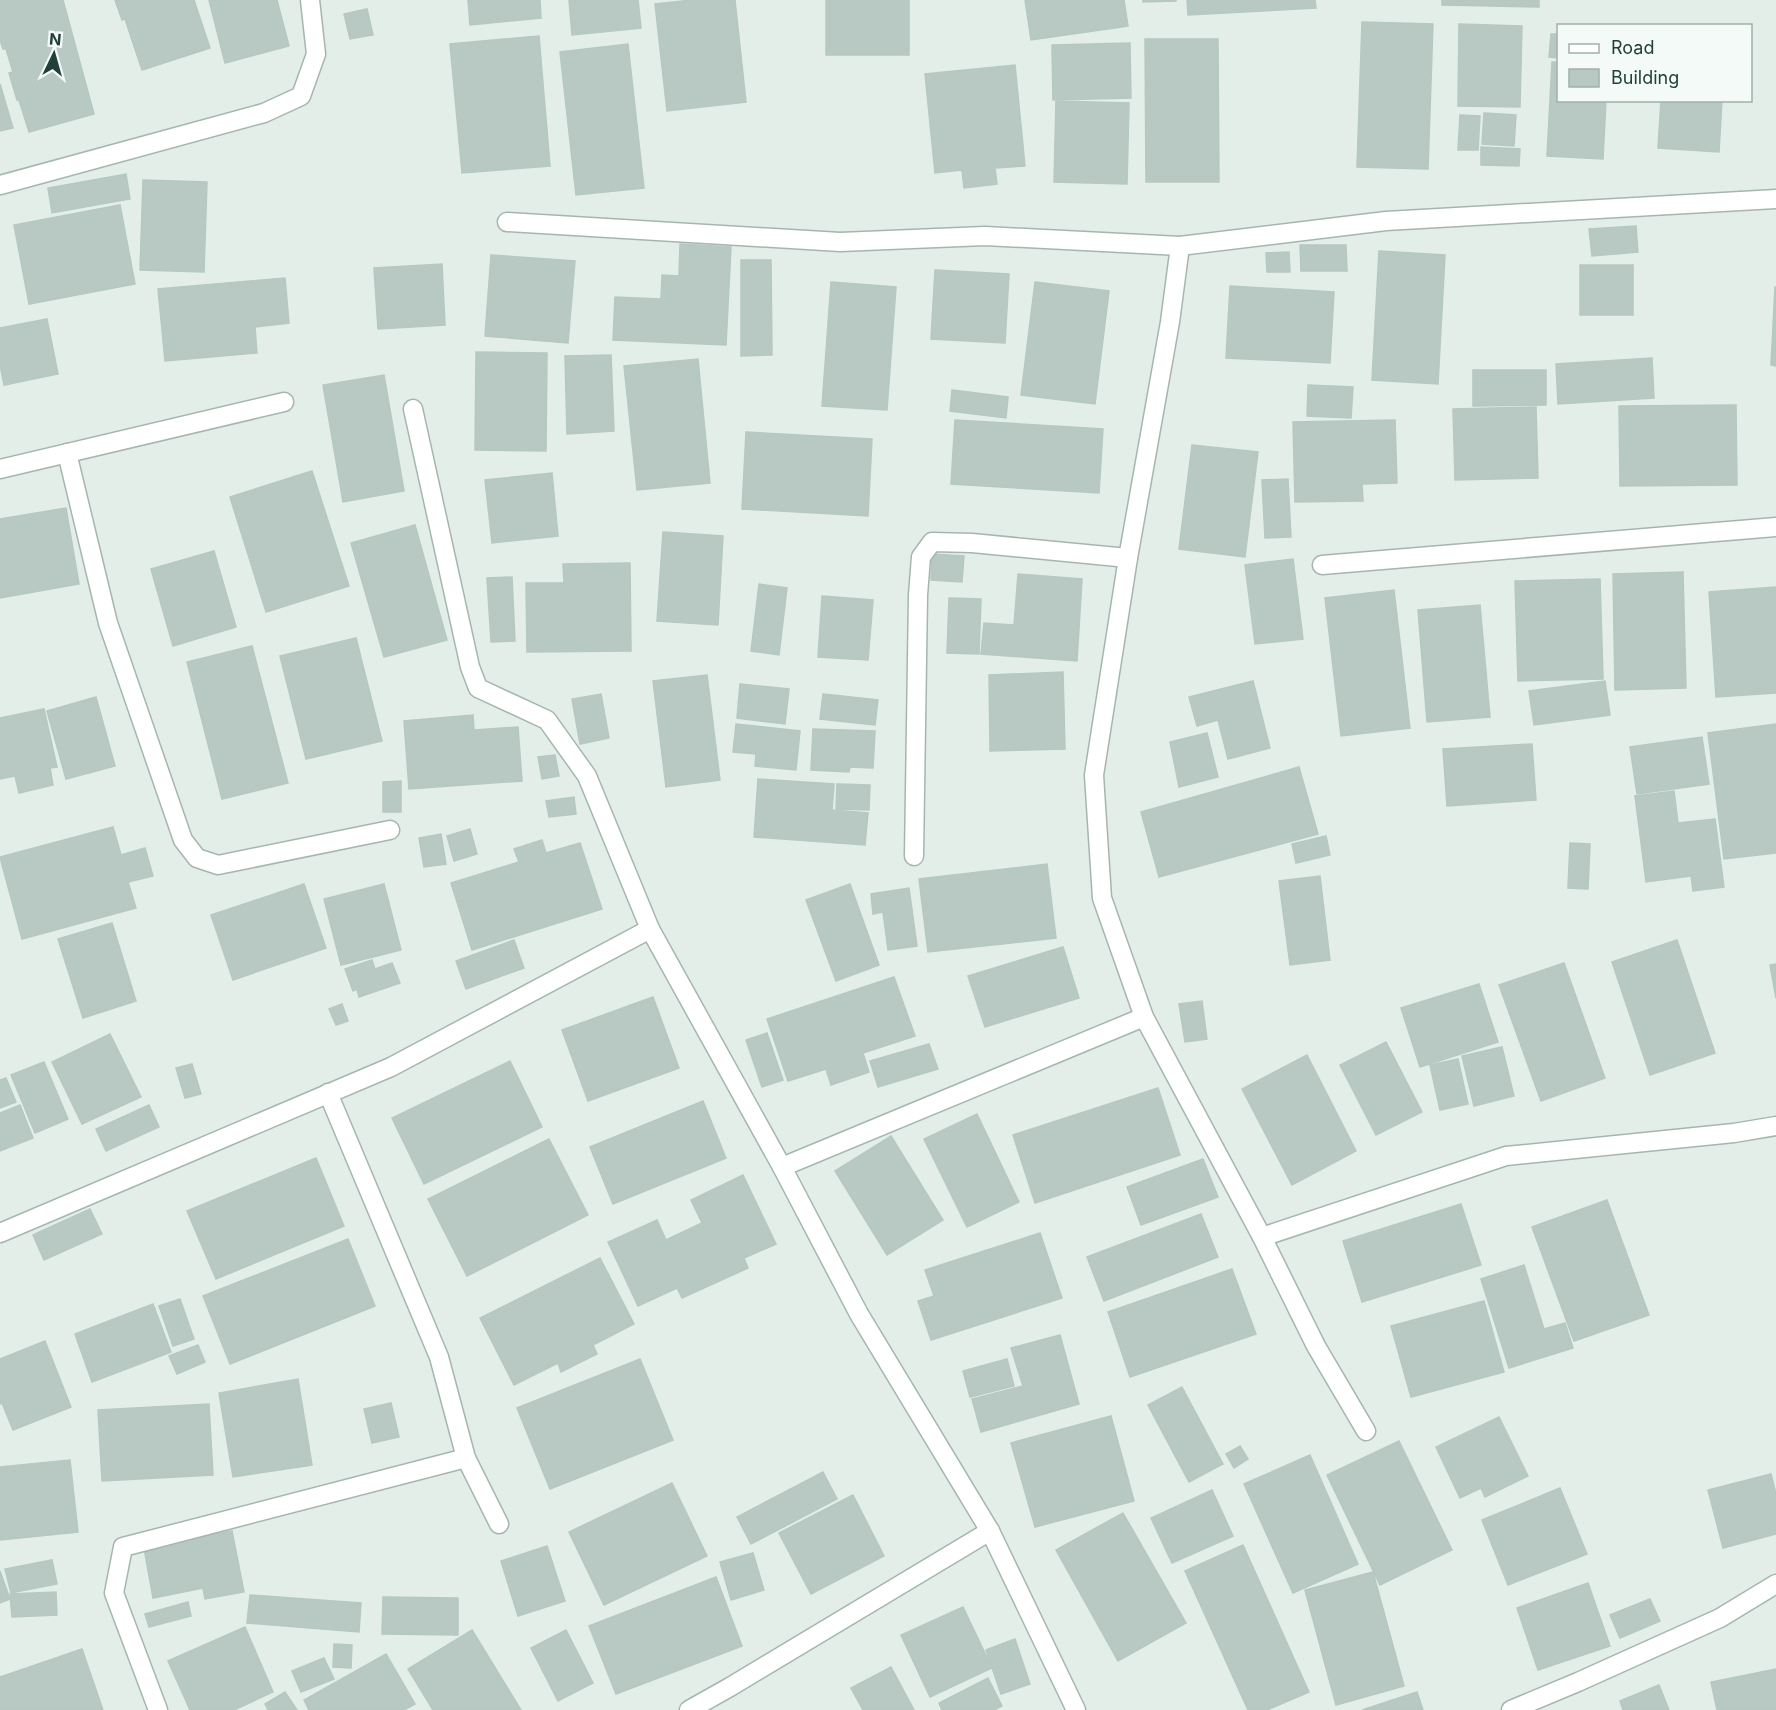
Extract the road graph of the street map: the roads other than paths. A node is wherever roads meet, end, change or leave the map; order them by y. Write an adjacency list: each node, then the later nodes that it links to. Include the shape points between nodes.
1 (310, 0): 2 (street, via 316,54 301,96 264,113)
2 (0, 185)
3 (1776, 199): 5 (street, via 1386,222)
4 (507, 222): 5 (street, via 840,242 985,236)
5 (1180, 246): 11 (street)
6 (284, 402): 8 (street)
7 (413, 409): 15 (street, via 470,667 478,688 547,720 587,776)
8 (67, 453): 9 (street); 13 (street, via 108,623 183,840 197,858 218,865)
9 (0, 470)
10 (1776, 526): 12 (street)
11 (1128, 558): 14 (street, via 932,542 921,556); 16 (street, via 1094,775 1102,898)
12 (1322, 565)
13 (390, 830)
14 (914, 856)
15 (650, 929): 17 (street, via 391,1067); 19 (street)
16 (1144, 1017): 19 (street); 21 (street)
17 (328, 1094): 20 (street); 23 (street, via 439,1357)
18 (1776, 1126): 21 (street, via 1506,1156)
19 (783, 1167): 25 (street, via 859,1314)
20 (0, 1233)
21 (1262, 1237): 22 (street, via 1316,1346)
22 (1366, 1431)
23 (466, 1458): 24 (street); 27 (street, via 123,1547 114,1593)
24 (499, 1524)
25 (990, 1531): 28 (street); 29 (street)
26 (1776, 1584): 30 (street, via 1720,1618)
27 (158, 1710)
28 (689, 1710)
29 (1076, 1710)
30 (1511, 1710)

